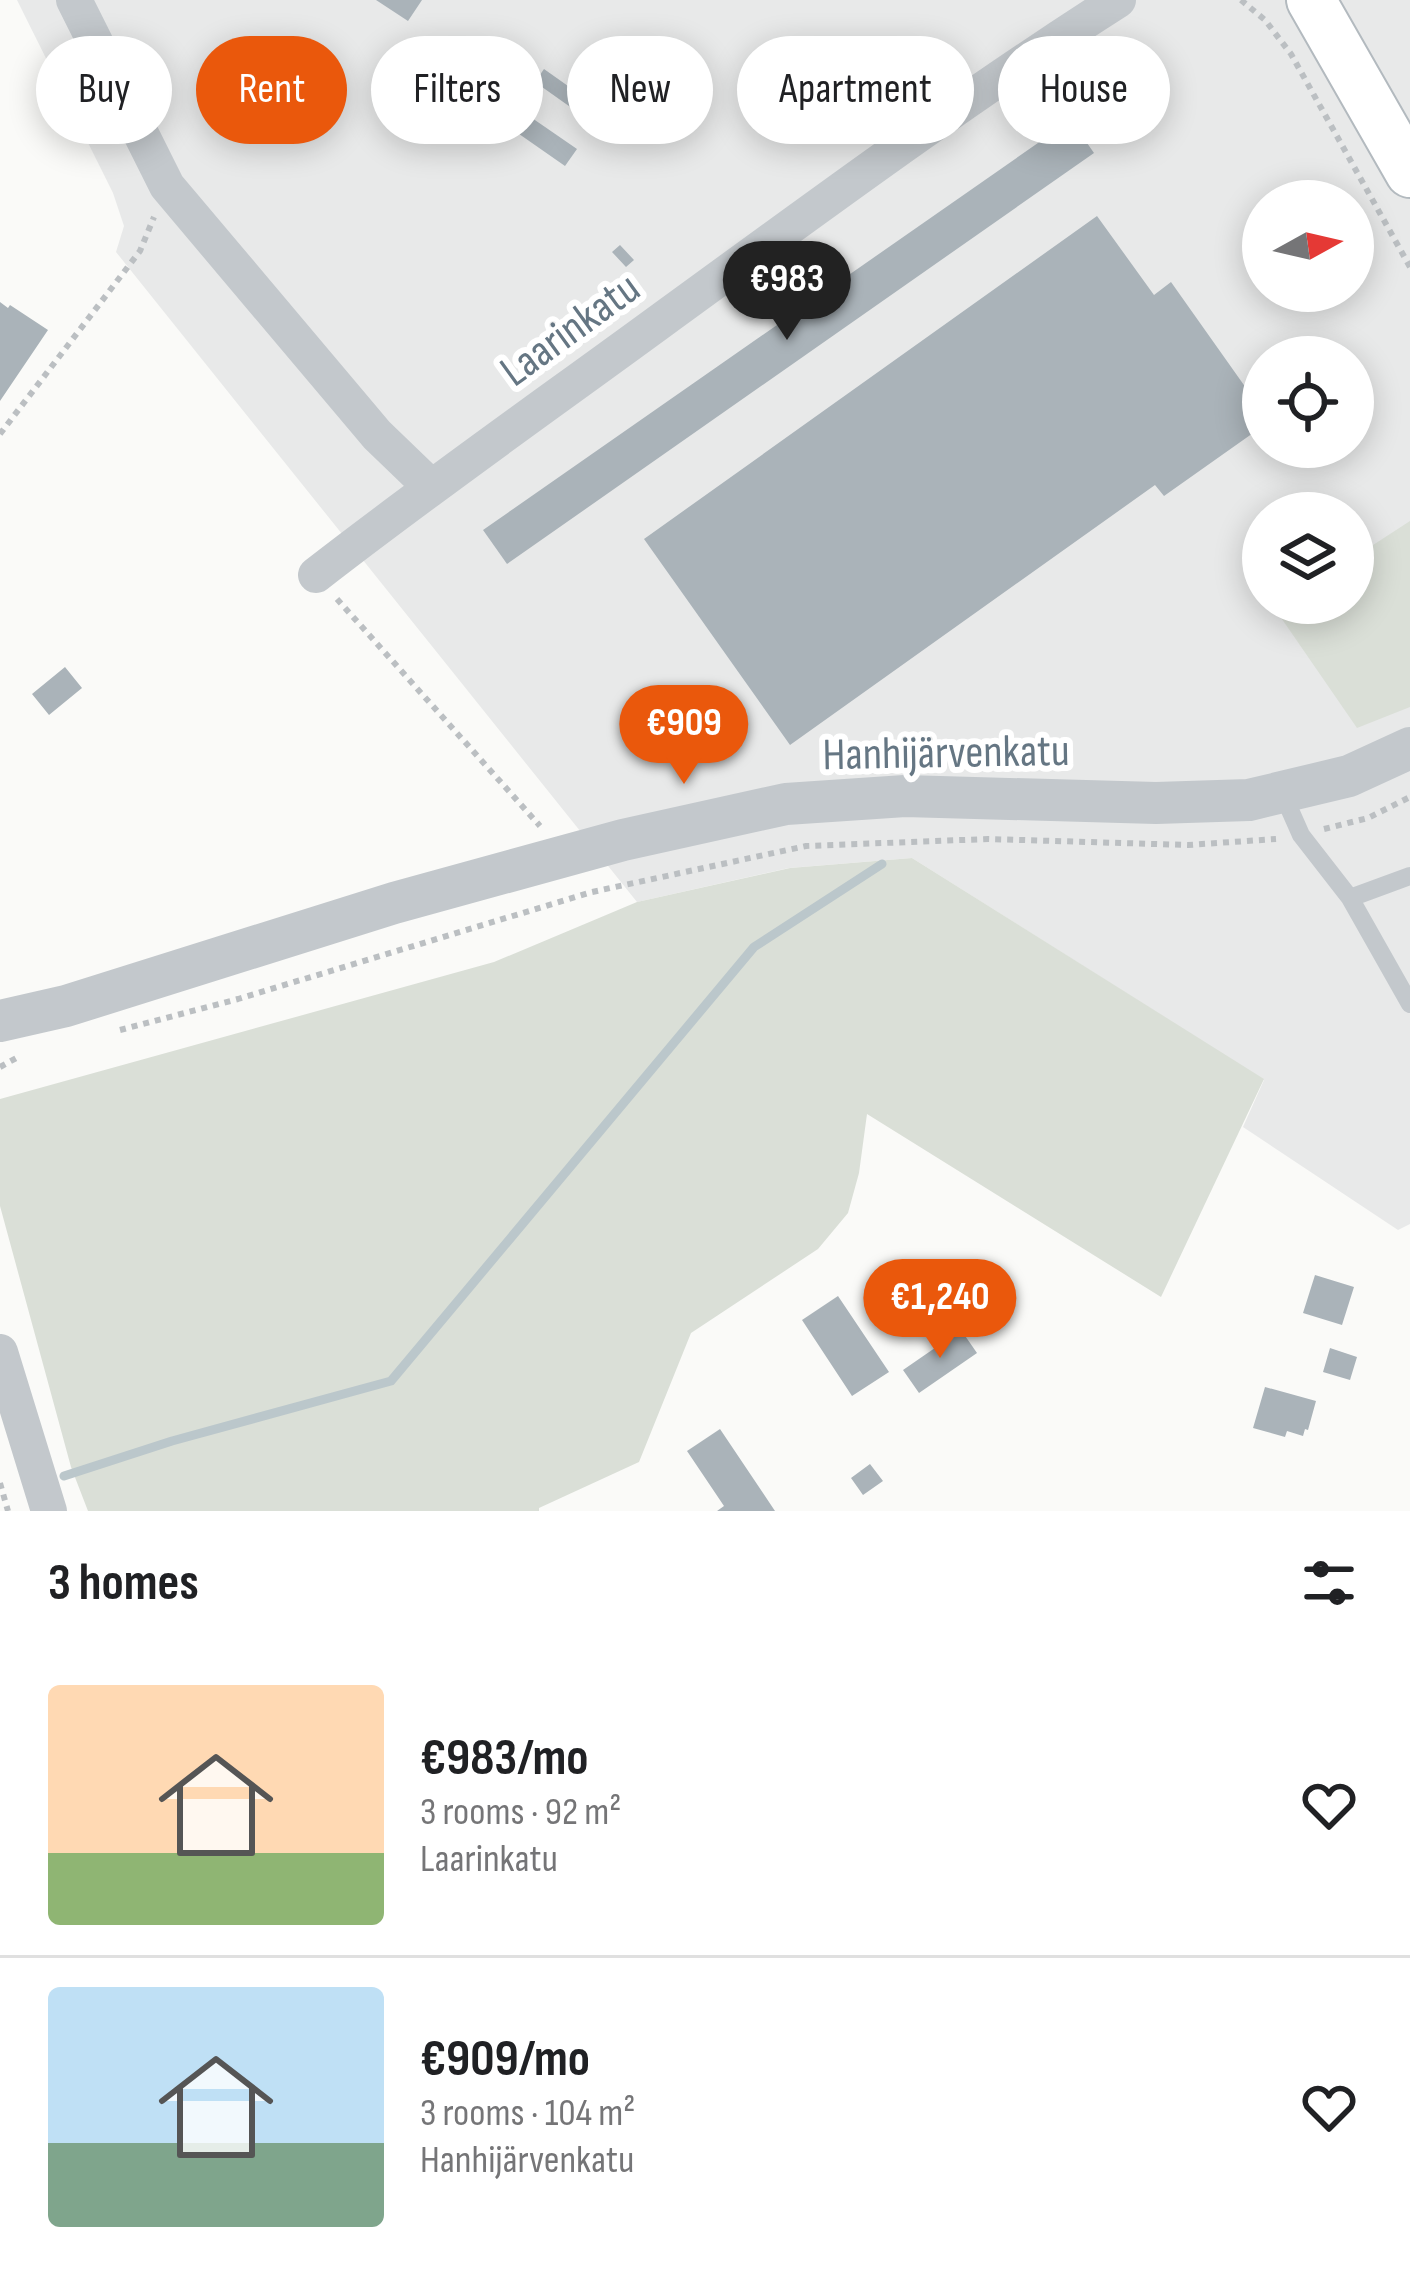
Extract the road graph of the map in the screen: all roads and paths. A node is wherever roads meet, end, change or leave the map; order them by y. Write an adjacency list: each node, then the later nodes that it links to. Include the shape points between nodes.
1 (74, 0): 6 (street)
2 (1118, 0): 9 (street, Laarinkatu)
3 (1241, 0): 7 (path, via 1291,54)
4 (1311, 0): 5 (main road)
5 (1410, 173)
6 (167, 186): 8 (path, via 140,251); 9 (street, via 377,435)
7 (1410, 267)
8 (4, 431)
9 (431, 487): 10 (street, Laarinkatu)
10 (316, 575): 15 (path)
11 (1410, 748): 12 (street, Hanhijärvenkatu, via 1349,776)
12 (1282, 792): 14 (lane); 15 (street, Hanhijärvenkatu, via 1156,803 905,796 786,804)
13 (1410, 797): 14 (path, via 1368,818)
14 (1301, 835): 17 (lane); 20 (path, via 1188,845 806,845 592,892)
15 (566, 856): 19 (street, Hanhijärvenkatu)
16 (1410, 876): 17 (lane)
17 (1350, 898): 18 (lane)
18 (1410, 1004)
19 (0, 1021)
20 (105, 1034)
21 (38, 1052): 22 (path)
22 (0, 1067)
23 (0, 1352): 26 (street)
24 (0, 1483): 25 (path)
25 (8, 1511)
26 (49, 1511)

